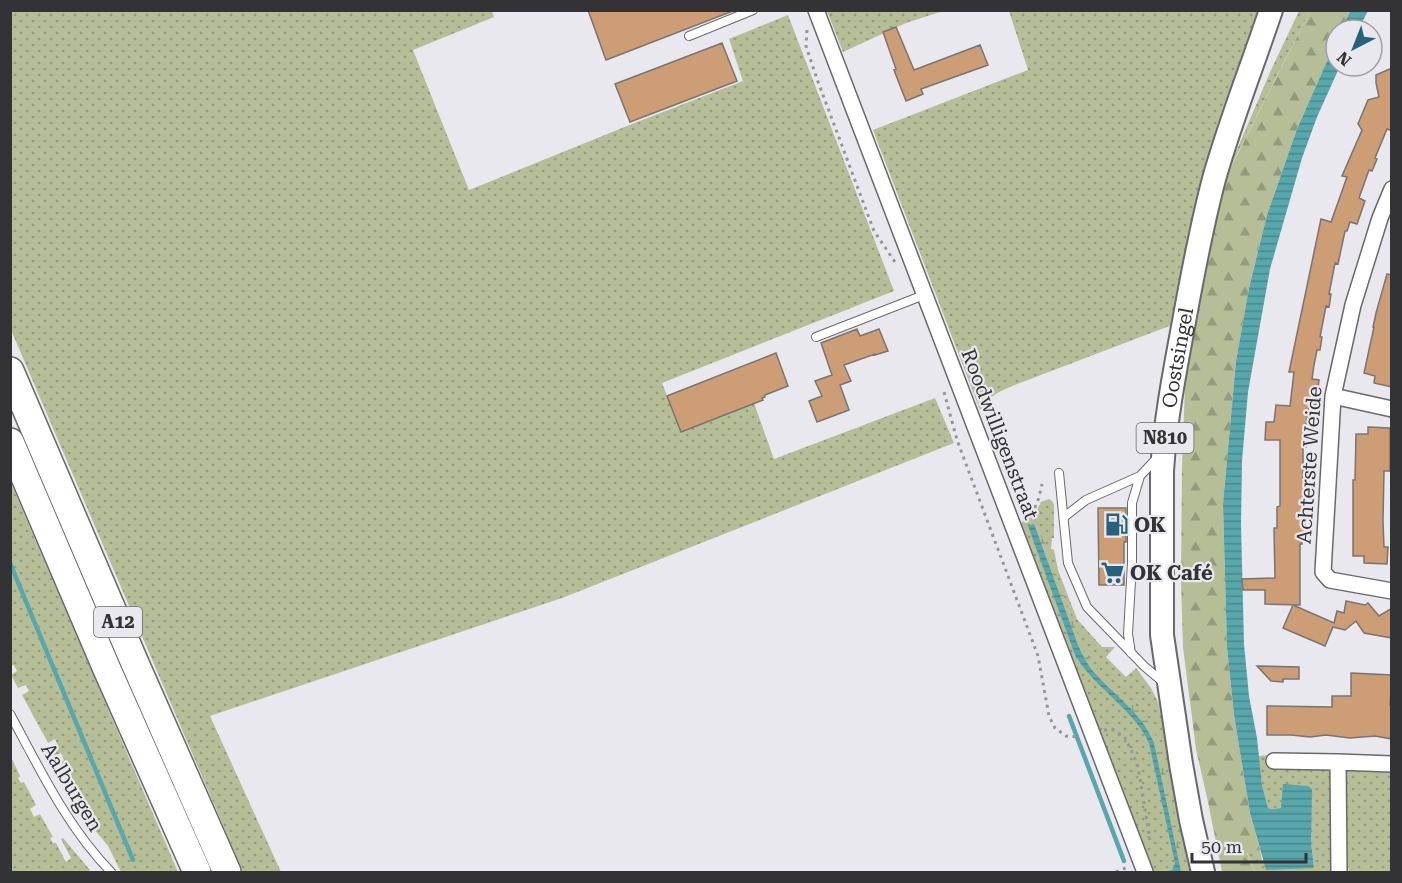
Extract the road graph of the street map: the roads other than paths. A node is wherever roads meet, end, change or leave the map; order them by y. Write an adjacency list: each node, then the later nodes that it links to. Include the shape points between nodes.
1 (753, 10): 5 (lane)
2 (816, 10): 9 (street, Roodwilligenstraat)
3 (1271, 10): 6 (main road, Oostsingel / N810)
4 (1284, 10): 6 (main road, Oostsingel / N810)
5 (689, 36)
6 (1253, 64): 15 (main road, Oostsingel / N810, via 1214,180 1196,256)
7 (1392, 189): 8 (street, Achterste Weide)
8 (1386, 220): 12 (street, Achterste Weide, via 1353,305)
9 (924, 295): 10 (lane); 29 (street, Roodwilligenstraat)
10 (816, 337)
11 (10, 371): 28 (highway, A12)
12 (1333, 396): 13 (street); 19 (street, Achterste Weide, via 1323,572 1330,580)
13 (1392, 409)
14 (10, 442): 27 (highway, A12)
15 (1164, 450): 17 (lane); 21 (main road, Oostsingel / N810, via 1162,635)
16 (1059, 472): 18 (lane)
17 (1140, 476): 18 (lane, via 1086,500); 20 (lane, via 1132,503 1128,634)
18 (1064, 517): 20 (lane, via 1068,563 1087,607)
19 (1392, 591)
20 (1131, 653): 21 (lane)
21 (1169, 687): 30 (main road, Oostsingel / N810, via 1180,764)
22 (10, 714): 26 (lane, Aalburgen, via 65,814)
23 (1274, 761): 24 (street)
24 (1338, 762): 25 (street); 31 (street)
25 (1392, 764)
26 (108, 871)
27 (197, 873)
28 (227, 873)
29 (1145, 873)
30 (1203, 873)
31 (1339, 873)

